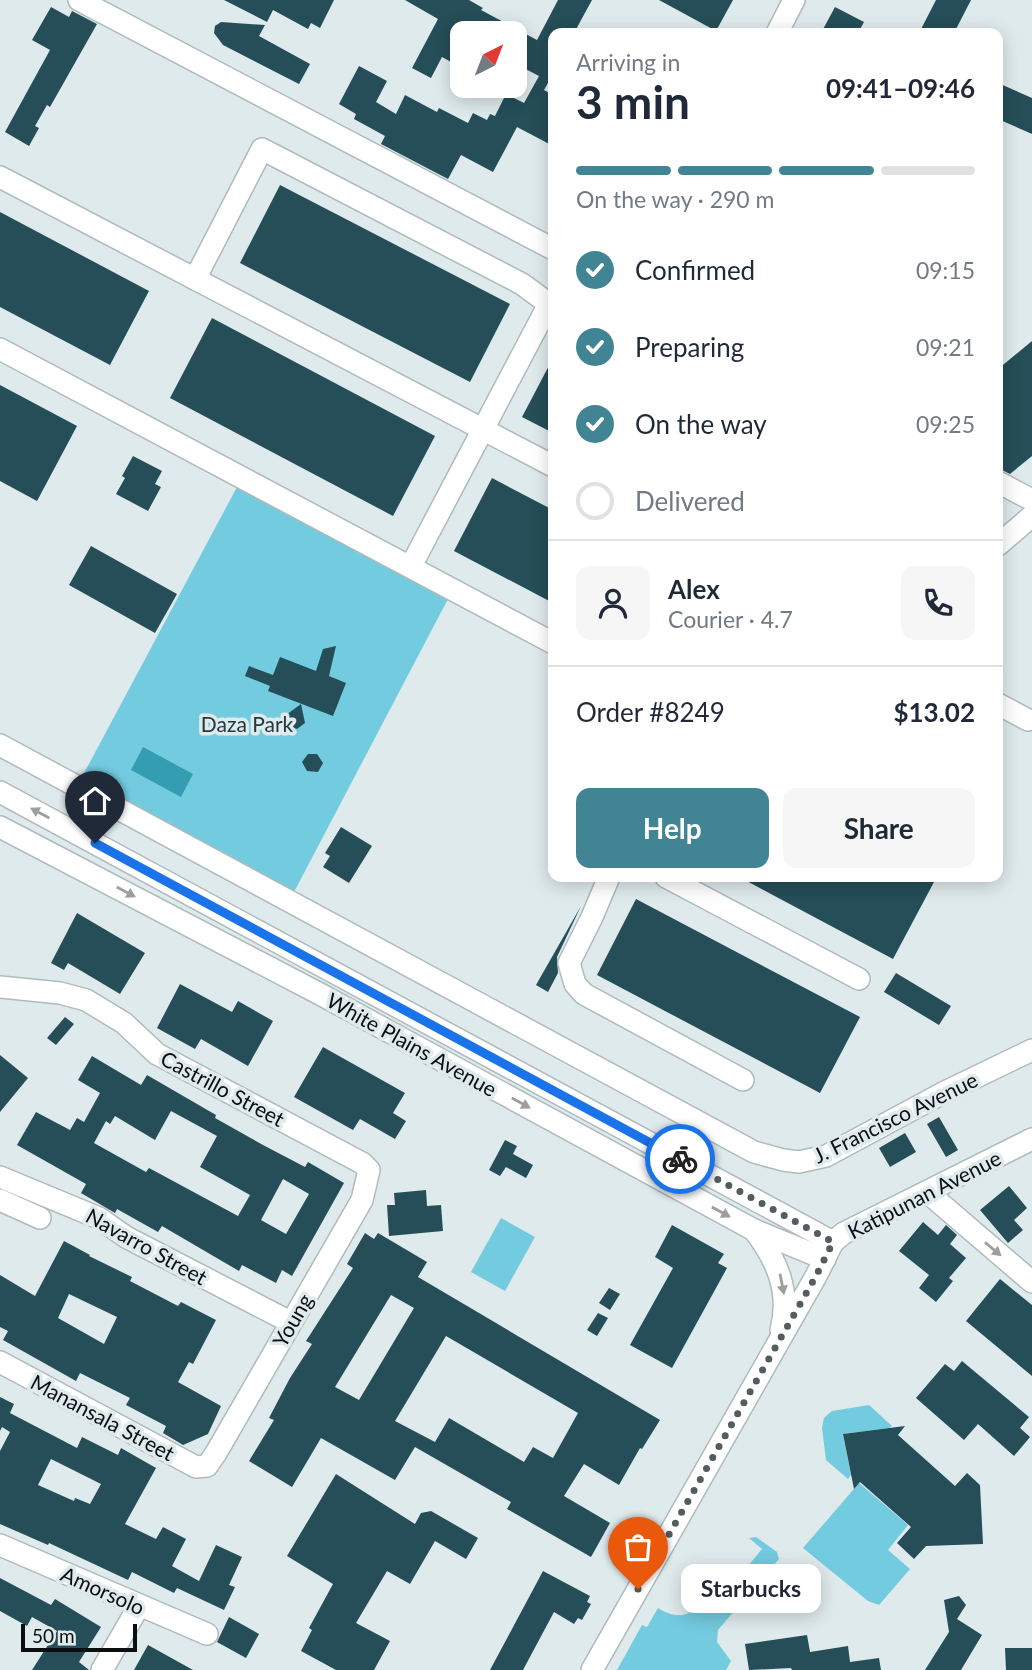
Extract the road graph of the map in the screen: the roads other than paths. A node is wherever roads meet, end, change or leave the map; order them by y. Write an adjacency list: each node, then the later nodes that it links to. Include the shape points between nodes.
1 (79, 0): 5 (street)
2 (794, 0): 3 (street)
3 (780, 28)
4 (0, 177): 6 (street)
5 (548, 246)
6 (195, 279): 7 (street, via 262,149 522,284); 10 (street)
7 (548, 304)
8 (548, 311): 10 (street)
9 (0, 349): 16 (street)
10 (483, 428): 11 (street); 16 (street)
11 (548, 463)
12 (1003, 485): 13 (street)
13 (1032, 500)
14 (1032, 516): 15 (street)
15 (1003, 541)
16 (411, 566): 17 (street)
17 (548, 640)
18 (1003, 707): 19 (street)
19 (1028, 720)
20 (0, 745): 29 (street, J. Francisco Avenue, via 754,1152 799,1162 826,1156)
21 (0, 792): 25 (street, White Plains Avenue, one-way to 21)
22 (0, 827): 28 (street, White Plains Avenue, one-way to 28)
23 (607, 882): 30 (street, via 569,963 575,984 584,994)
24 (675, 882): 26 (street)
25 (332, 970): 28 (street); 38 (street, White Plains Avenue)
26 (859, 979)
27 (0, 987): 32 (street, Castrillo Street, via 86,1000 124,1023 157,1054)
28 (320, 993): 37 (street, White Plains Avenue, one-way to 37)
29 (1032, 1050)
30 (743, 1080)
31 (1032, 1139): 34 (street, Katipunan Avenue)
32 (369, 1170): 40 (street, Young, via 362,1200)
33 (0, 1177): 40 (street, Navarro Street, via 99,1218 126,1237)
34 (927, 1192): 38 (street, Katipunan Avenue, via 844,1233); 39 (street, one-way to 39)
35 (0, 1200): 36 (street)
36 (40, 1218)
37 (754, 1230): 38 (street, White Plains Avenue); 41 (street, one-way to 41, via 769,1249 782,1280 784,1318)
38 (829, 1250): 41 (street)
39 (1032, 1282)
40 (290, 1322): 43 (street, Young)
41 (777, 1345): 48 (street)
42 (0, 1362): 43 (street, Manansala Street, via 196,1467)
43 (206, 1466)
44 (0, 1545): 45 (street, Amorsolo)
45 (139, 1606): 46 (street, Amorsolo); 47 (street)
46 (207, 1634)
47 (102, 1670)
48 (592, 1670)

